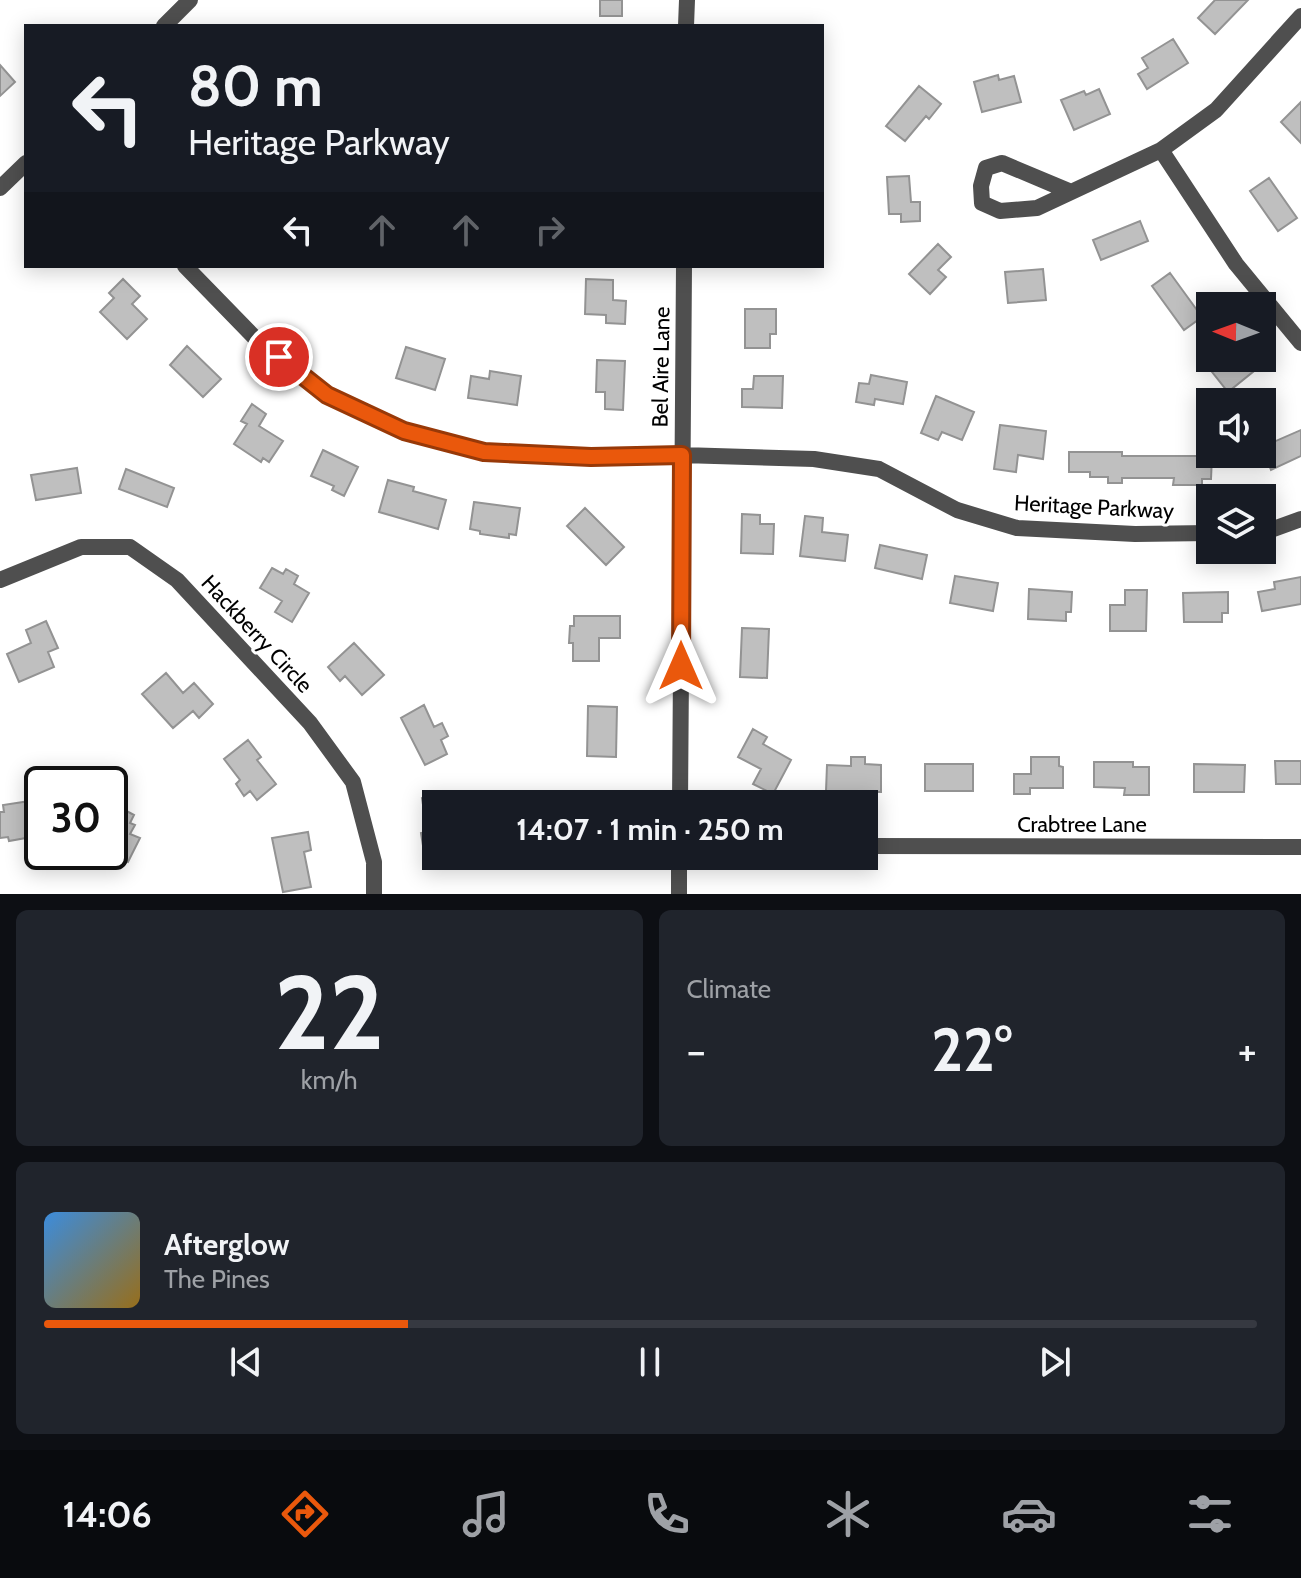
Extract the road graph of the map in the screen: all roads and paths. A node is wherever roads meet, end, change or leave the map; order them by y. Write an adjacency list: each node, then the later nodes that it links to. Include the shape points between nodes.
1 (190, 0): 4 (street)
2 (687, 0): 5 (street)
3 (1301, 16): 6 (street, via 1216,110)
4 (166, 24)
5 (686, 24)
6 (1161, 150): 9 (street); 12 (street, via 1236,264)
7 (24, 165): 8 (street)
8 (0, 188)
9 (1071, 192): 9 (street, via 1002,163 986,168 981,186 982,203 1000,211 1037,208)
10 (187, 268): 13 (street, Heritage Parkway, via 256,339 327,395 404,431 484,452)
11 (684, 268): 13 (street, Bel Aire Lane)
12 (1301, 343)
13 (682, 455): 16 (street, Heritage Parkway, via 814,459 879,469 957,510 1017,528); 18 (street, Bel Aire Lane)
14 (1301, 519): 15 (street)
15 (1276, 528)
16 (1196, 533)
17 (0, 580): 22 (street, Hackberry Circle, via 81,547 130,547 177,580 310,723 353,782 374,862)
18 (680, 790)
19 (878, 846): 20 (street, Crabtree Lane)
20 (1301, 847)
21 (679, 870): 23 (street)
22 (374, 894)
23 (679, 894)

